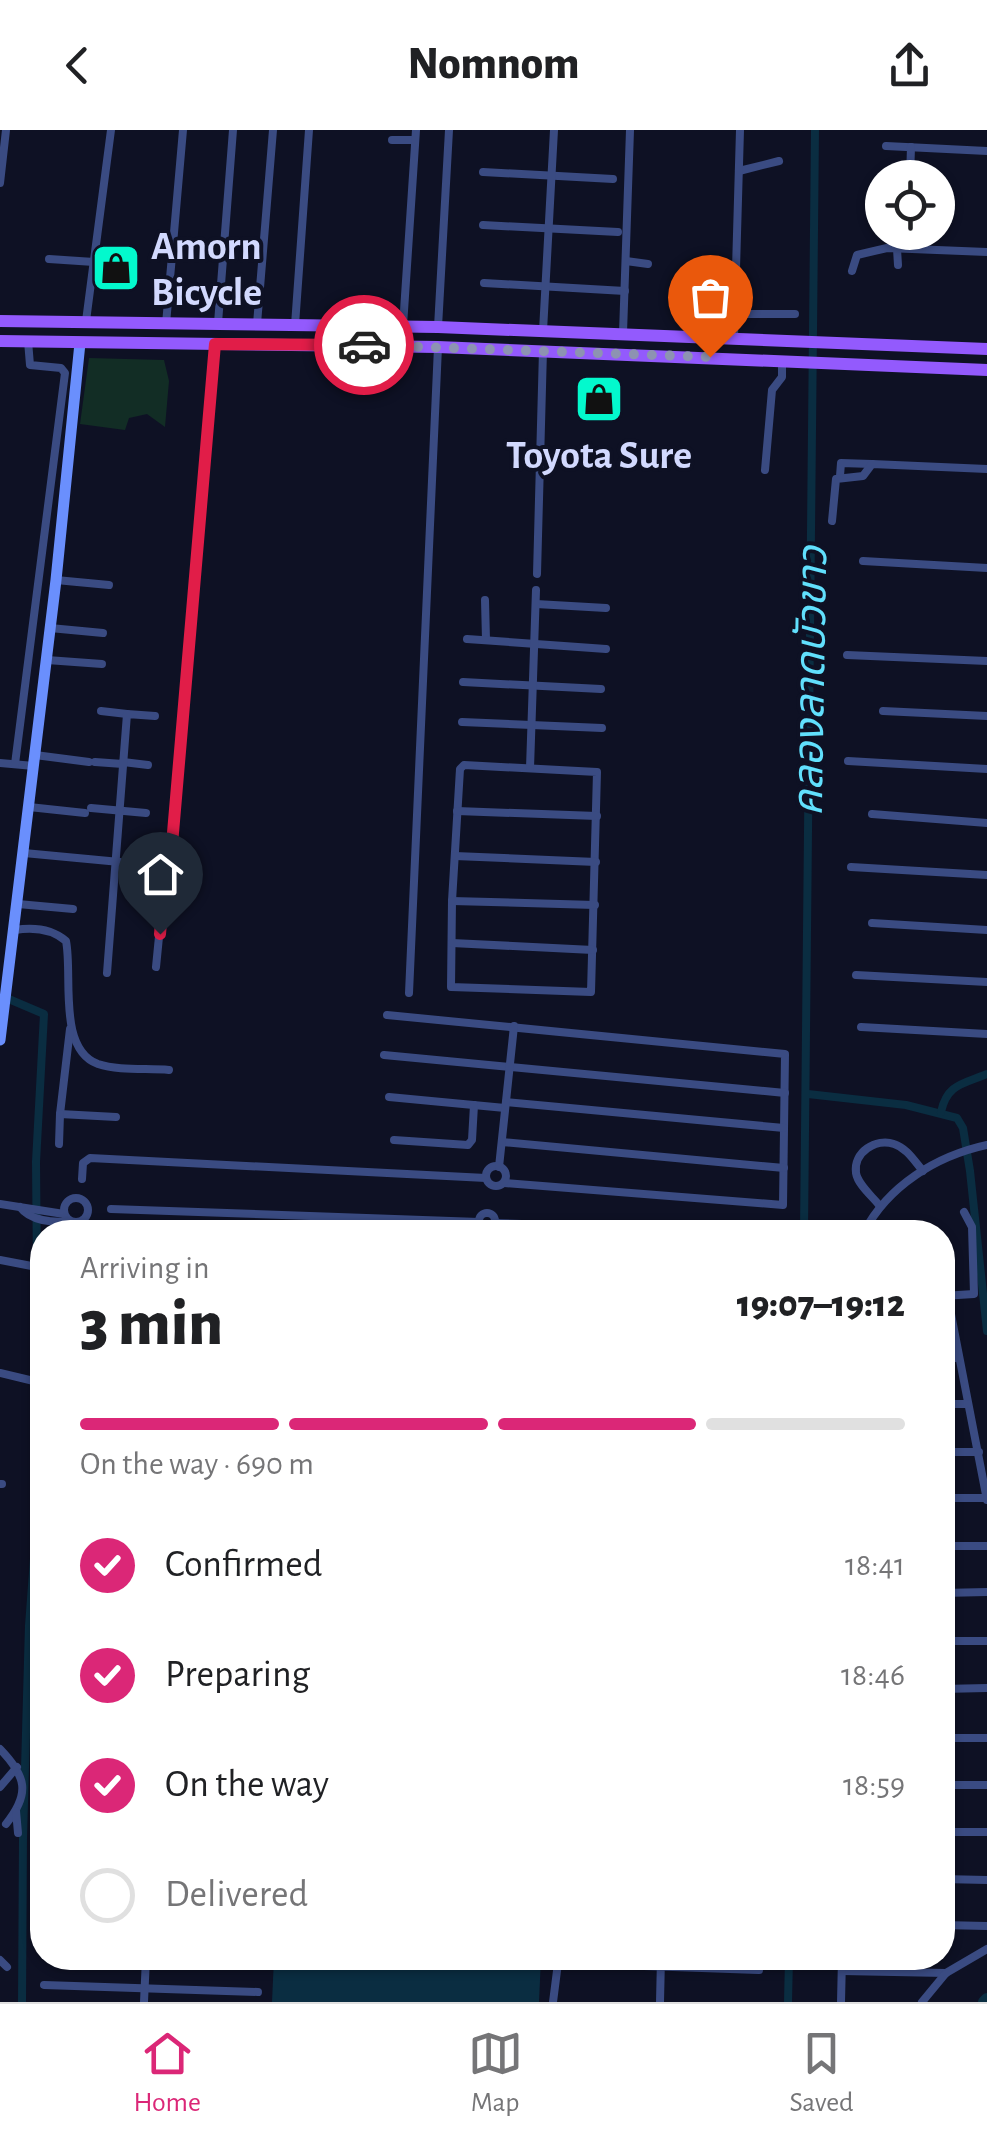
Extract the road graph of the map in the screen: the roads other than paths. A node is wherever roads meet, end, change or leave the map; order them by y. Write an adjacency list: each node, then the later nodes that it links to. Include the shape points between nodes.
1 (6, 130): 23 (street)
2 (111, 130): 33 (street)
3 (183, 130): 44 (street)
4 (233, 130): 45 (street)
5 (273, 130): 46 (street)
6 (309, 130): 47 (street)
7 (416, 130): 13 (street)
8 (449, 130): 49 (street)
9 (554, 130): 21 (street)
10 (630, 130): 32 (street)
11 (740, 130): 19 (street)
12 (392, 140): 13 (street)
13 (415, 140): 48 (street)
14 (886, 146): 15 (street)
15 (912, 147): 16 (street); 17 (street)
16 (987, 151)
17 (911, 160)
18 (779, 161): 19 (street)
19 (739, 171): 53 (street)
20 (484, 172): 21 (street)
21 (551, 176): 22 (street); 25 (street)
22 (614, 180)
23 (0, 183)
24 (484, 225): 25 (street)
25 (548, 228): 26 (street); 38 (street)
26 (618, 232)
27 (885, 250): 36 (street, via 857,255)
28 (897, 250): 35 (street)
29 (927, 250): 30 (street)
30 (987, 252)
31 (49, 259): 33 (street)
32 (626, 261): 34 (street); 39 (street)
33 (94, 262): 43 (street)
34 (648, 264)
35 (898, 265)
36 (852, 271)
37 (484, 283): 38 (street)
38 (546, 286): 39 (street); 51 (street)
39 (625, 290): 52 (street)
40 (744, 314): 41 (street)
41 (794, 314)
42 (0, 321): 43 (main road)
43 (86, 321): 44 (main road); 56 (main road)
44 (166, 324): 45 (main road)
45 (218, 324): 46 (main road)
46 (258, 324): 47 (main road)
47 (295, 325): 48 (main road)
48 (403, 326): 49 (main road)
49 (438, 327): 50 (main road)
50 (524, 330): 51 (main road); 60 (main road)
51 (548, 330): 52 (main road); 61 (main road)
52 (623, 333): 53 (main road)
53 (734, 338): 59 (main road)
54 (0, 340): 55 (main road)
55 (28, 341): 56 (main road); 64 (street, via 30,365 65,372)
56 (80, 343): 57 (main road); 64 (street)
57 (215, 344): 58 (main road); 129 (street)
58 (438, 347): 60 (main road); 133 (street)
59 (987, 349)
60 (526, 350): 61 (main road)
61 (547, 351): 62 (main road); 70 (street)
62 (788, 360): 63 (main road); 65 (street, via 772,390)
63 (987, 370)
64 (64, 443): 71 (street); 102 (street)
65 (765, 470)
66 (987, 470): 67 (street, via 872,464 863,476 833,482)
67 (832, 521)
68 (863, 561): 69 (street)
69 (987, 568)
70 (537, 574)
71 (56, 580): 72 (street); 77 (street)
72 (109, 585)
73 (536, 590): 75 (street)
74 (486, 600): 80 (street)
75 (536, 604): 76 (street); 81 (street)
76 (606, 608)
77 (50, 628): 78 (street); 84 (street)
78 (103, 633)
79 (467, 639): 80 (street)
80 (486, 640): 81 (street)
81 (534, 644): 82 (street); 88 (street)
82 (606, 649)
83 (847, 654): 85 (street)
84 (46, 660): 86 (street); 98 (street)
85 (987, 661)
86 (102, 664)
87 (463, 682): 88 (street)
88 (532, 686): 89 (street); 96 (street)
89 (601, 689)
90 (101, 711): 92 (street)
91 (883, 711): 94 (street)
92 (127, 714): 93 (street); 101 (street)
93 (154, 716)
94 (987, 716)
95 (462, 722): 96 (street)
96 (532, 725): 97 (street); 104 (street)
97 (602, 728)
98 (35, 761): 101 (street); 102 (street); 106 (street)
99 (848, 761): 105 (street)
100 (0, 763): 102 (street)
101 (123, 763): 103 (street); 107 (street)
102 (14, 764)
103 (148, 765)
104 (530, 768): 108 (street, via 464,765); 111 (street, via 597,772)
105 (987, 769)
106 (29, 808): 107 (street); 113 (street)
107 (118, 810): 109 (street); 115 (street)
108 (457, 812): 111 (street); 114 (street)
109 (146, 813)
110 (872, 814): 112 (street)
111 (597, 816): 116 (street)
112 (987, 822)
113 (24, 853): 115 (street); 121 (street)
114 (455, 856): 116 (street); 120 (street)
115 (114, 862): 117 (street); 130 (street)
116 (596, 862): 122 (street)
117 (141, 864)
118 (851, 867): 119 (street)
119 (987, 875)
120 (452, 900): 122 (street); 127 (street)
121 (18, 904): 123 (street); 125 (street)
122 (595, 906): 128 (street)
123 (72, 908)
124 (872, 923): 126 (street)
125 (16, 930): 135 (street, via 55,932 66,941); 139 (street)
126 (987, 930)
127 (452, 943): 128 (street); 128 (street, via 451,987 591,992)
128 (592, 950)
129 (156, 967)
130 (107, 973)
131 (856, 975): 132 (street)
132 (987, 982)
133 (409, 994)
134 (387, 1015): 136 (street)
135 (71, 1024): 142 (street, via 80,1052 102,1066); 147 (street)
136 (514, 1026): 141 (street); 143 (street, via 783,1053)
137 (861, 1027): 138 (street)
138 (987, 1034)
139 (0, 1040)
140 (384, 1055): 141 (street)
141 (510, 1065): 143 (street); 146 (street)
142 (169, 1070)
143 (785, 1093): 149 (street)
144 (389, 1097): 145 (street)
145 (474, 1105): 146 (street); 150 (street, via 468,1146)
146 (506, 1105): 149 (street); 151 (street)
147 (60, 1114): 148 (street); 152 (street)
148 (116, 1117)
149 (784, 1128): 155 (street)
150 (394, 1140)
151 (502, 1142): 154 (street); 155 (street)
152 (60, 1144)
153 (987, 1145): 156 (street)
154 (499, 1167): 157 (street); 159 (street)
155 (784, 1168): 159 (street, via 782,1206)
156 (924, 1171): 161 (street); 161 (street, via 892,1143 864,1150 856,1173)
157 (486, 1178): 158 (street, via 90,1158); 159 (street, via 494,1186)
158 (82, 1179)
159 (504, 1182)
160 (0, 1204): 164 (street)
161 (880, 1205): 168 (street)
162 (111, 1209): 167 (street)
163 (964, 1212): 171 (street, via 972,1227 974,1294)
164 (67, 1218): 165 (street); 166 (street, via 64,1205 80,1195 93,1208)
165 (73, 1220)
166 (82, 1220)
167 (422, 1220)
168 (871, 1220)
169 (0, 1260): 170 (street)
170 (30, 1266)
171 (955, 1295)
172 (955, 1336): 174 (street)
173 (955, 1358): 174 (street)
174 (959, 1358): 178 (street)
175 (0, 1373): 176 (street)
176 (30, 1380)
177 (955, 1404): 178 (street)
178 (966, 1404): 180 (street)
179 (955, 1452): 180 (street)
180 (979, 1452): 182 (street)
181 (955, 1498): 182 (street)
182 (987, 1499)
183 (955, 1546): 184 (street)
184 (987, 1546)
185 (987, 1592): 186 (street)
186 (955, 1593)
187 (955, 1641): 188 (street)
188 (987, 1641)
189 (987, 1688): 190 (street)
190 (955, 1689)
191 (955, 1738): 192 (street)
192 (987, 1738)
193 (0, 1749): 194 (street)
194 (17, 1766): 197 (street); 198 (street, via 22,1781)
195 (955, 1786): 196 (street)
196 (987, 1786)
197 (0, 1787)
198 (16, 1810): 199 (street); 202 (street)
199 (6, 1824)
200 (955, 1832): 201 (street)
201 (987, 1832)
202 (18, 1834)
203 (955, 1879): 204 (street)
204 (987, 1880)
205 (955, 1925): 206 (street)
206 (987, 1926)
207 (987, 1949): 208 (street)
208 (955, 1968)
209 (146, 1970): 216 (street)
210 (557, 1970): 219 (street)
211 (661, 1970): 220 (street)
212 (951, 1970): 214 (street)
213 (842, 1971): 214 (street); 221 (street)
214 (946, 1973): 222 (street)
215 (44, 1984): 216 (street)
216 (145, 1989): 217 (street); 218 (street)
217 (258, 1992)
218 (144, 2002)
219 (552, 2002)
220 (660, 2002)
221 (840, 2002)
222 (922, 2002)

